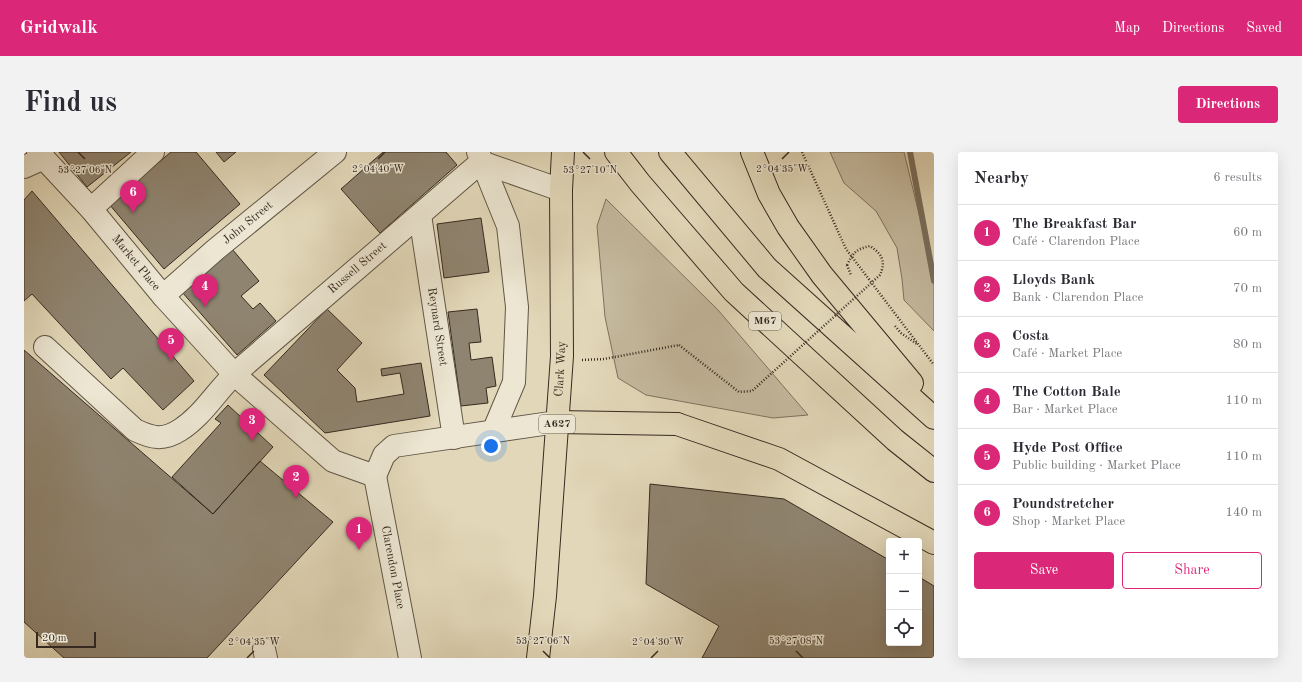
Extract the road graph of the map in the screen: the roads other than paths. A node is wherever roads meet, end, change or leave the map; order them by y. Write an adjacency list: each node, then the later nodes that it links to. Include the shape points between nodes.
1 (564, 152): 10 (main road, Clark Way / A627)
2 (616, 152): 21 (main road, M67, via 734,292 895,440)
3 (670, 152): 17 (main road, via 767,268)
4 (752, 152): 16 (main road, via 773,201 788,227 818,269)
5 (333, 153): 13 (street, John Street, via 215,250)
6 (41, 155): 9 (street); 11 (street, Market Place)
7 (149, 155): 11 (street)
8 (479, 157): 10 (street); 12 (street, Russell Street); 19 (street, via 508,226 517,307 514,382)
9 (24, 167)
10 (562, 190): 18 (main road, Clark Way / A627, via 562,361)
11 (91, 209): 13 (street, Market Place)
12 (420, 215): 15 (street, Russell Street); 20 (street, Reynard Street)
13 (164, 296): 15 (street, Market Place)
14 (45, 347): 15 (street, Russell Street, via 135,430 147,436 160,438 169,436 191,422)
15 (234, 374): 22 (street, Market Place, via 333,461)
16 (934, 410)
17 (934, 418)
18 (557, 422): 19 (street); 23 (main road, A627, via 677,424 779,459); 25 (main road, Clark Way / A627, via 545,596)
19 (493, 432): 20 (street)
20 (454, 438): 22 (street, via 394,446 384,455)
21 (934, 471)
22 (375, 476): 24 (street, Clarendon Place)
23 (934, 543)
24 (410, 658)
25 (538, 658)

